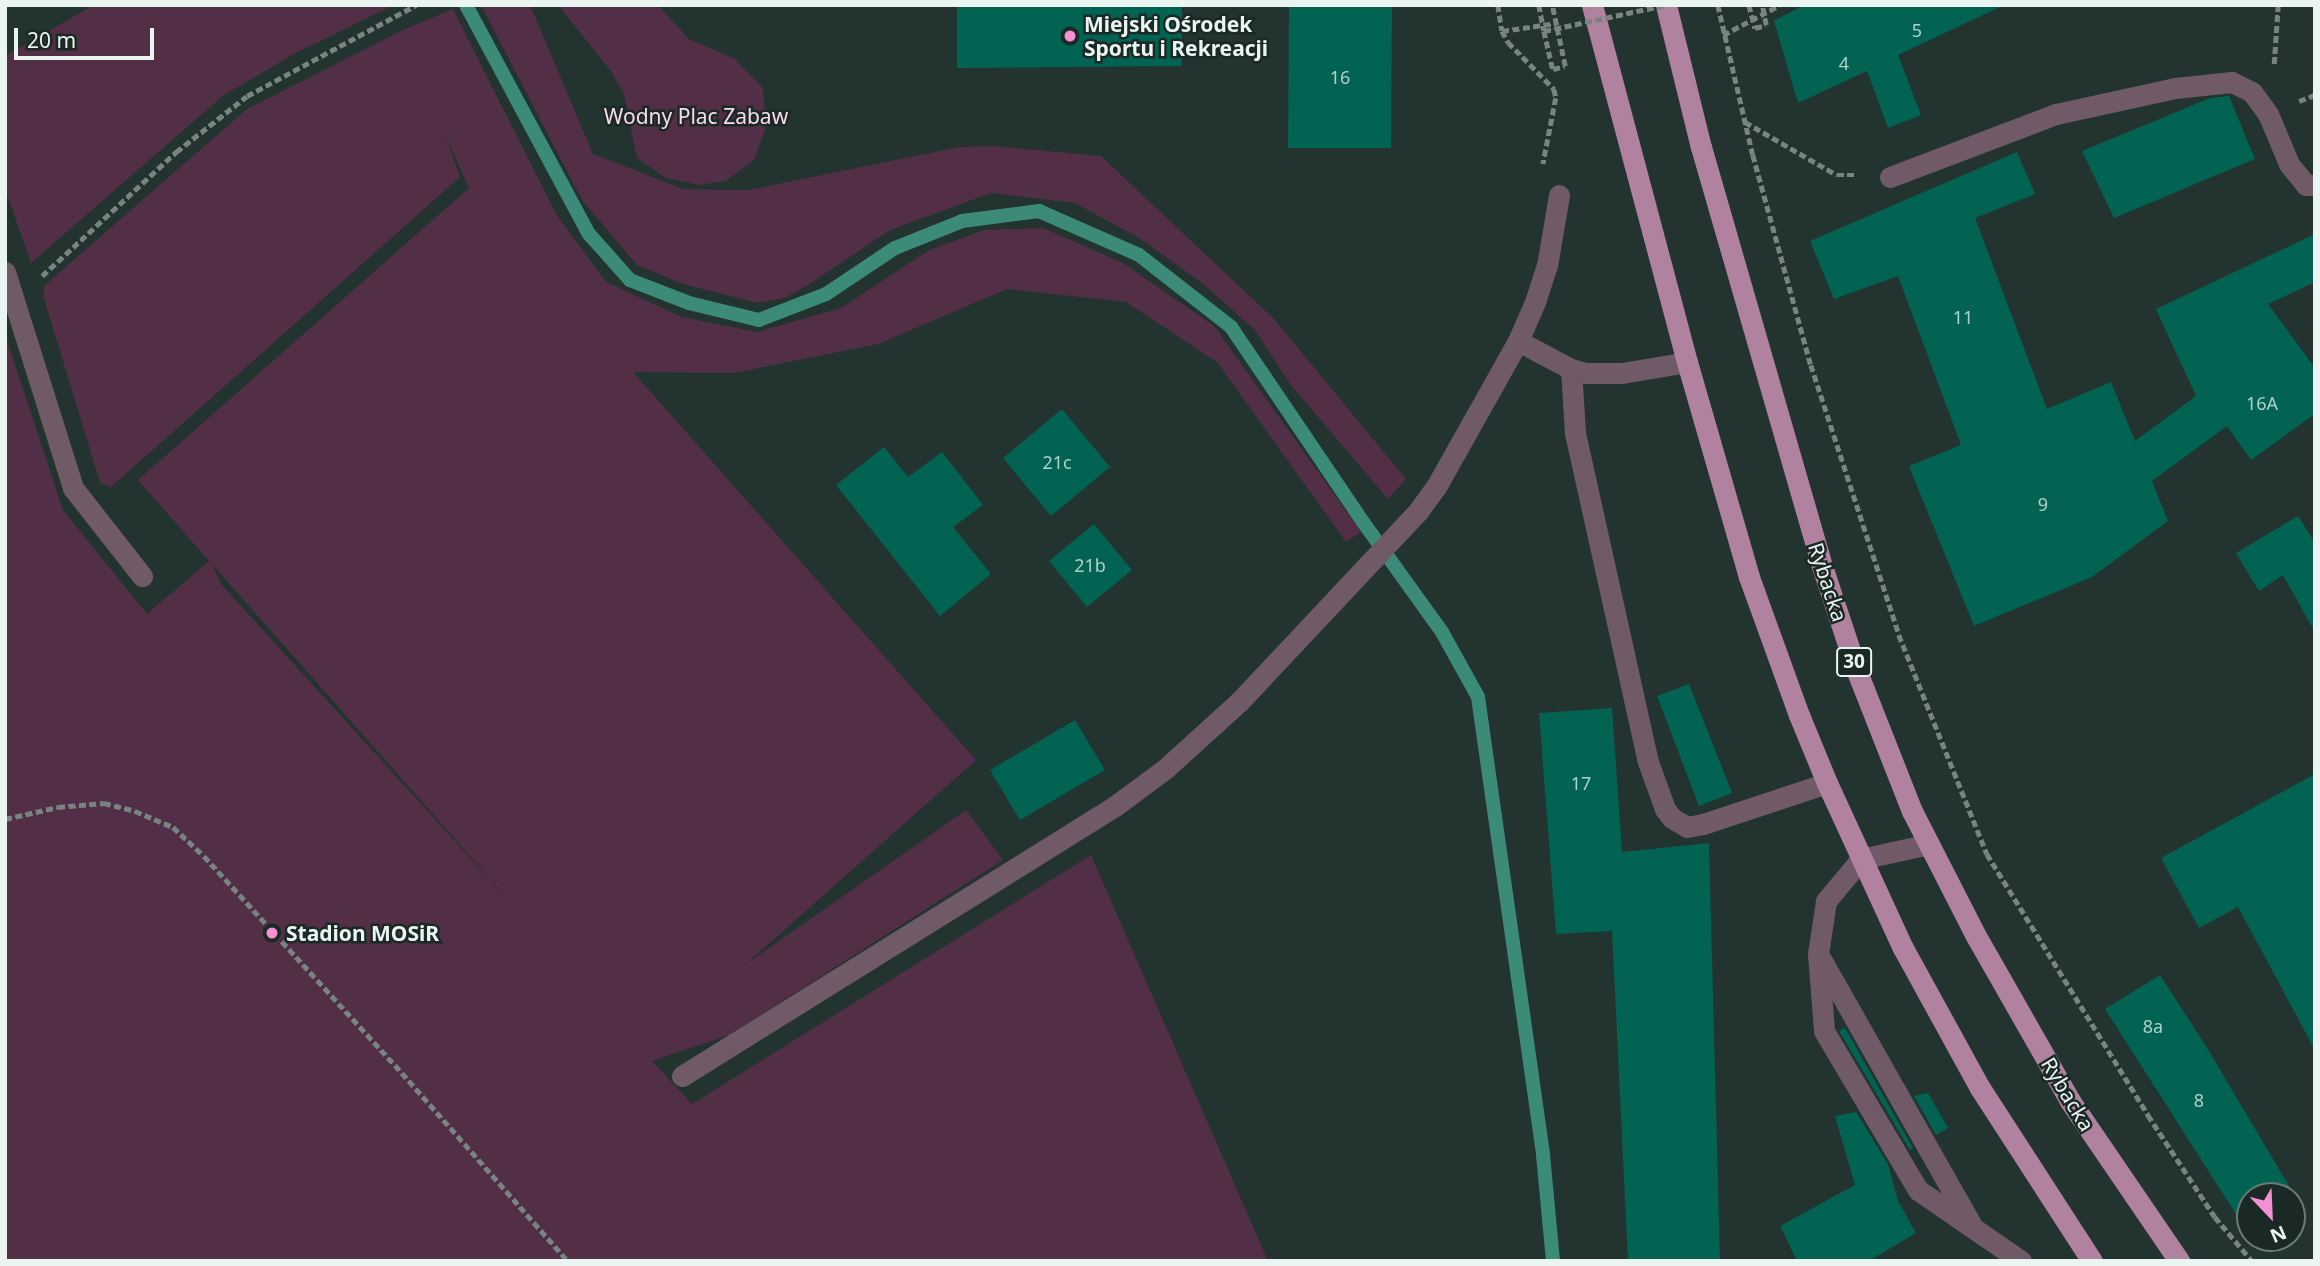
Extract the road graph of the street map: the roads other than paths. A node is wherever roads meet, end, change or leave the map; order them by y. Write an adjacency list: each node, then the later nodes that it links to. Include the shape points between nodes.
1 (1592, 5): 8 (main road)
2 (1666, 5): 12 (main road, Rybacka / 30, via 1701,147 1822,566 1856,669)
3 (1890, 177): 4 (lane, via 2056,114 2175,88 2232,82 2252,92 2289,164 2306,185)
4 (2315, 185)
5 (1559, 195): 7 (lane, via 1547,266)
6 (5, 272): 10 (lane, via 73,488)
7 (1518, 341): 9 (lane); 15 (lane, via 1419,510 1239,702 1165,769 1115,806)
8 (1687, 362): 9 (lane, via 1612,374); 11 (main road, via 1749,577)
9 (1571, 369): 11 (lane, via 1575,433 1647,759 1665,809 1687,827)
10 (142, 576)
11 (1827, 783): 13 (main road)
12 (1929, 844): 13 (lane); 19 (main road, Rybacka / 30, via 2070,1101)
13 (1861, 859): 14 (lane, via 1826,901); 18 (main road, via 1903,948 1980,1088)
14 (1818, 954): 16 (lane); 16 (lane, via 1824,1031 1919,1190)
15 (682, 1076)
16 (1974, 1228): 17 (lane)
17 (2021, 1261)
18 (2092, 1261)
19 (2179, 1261)

